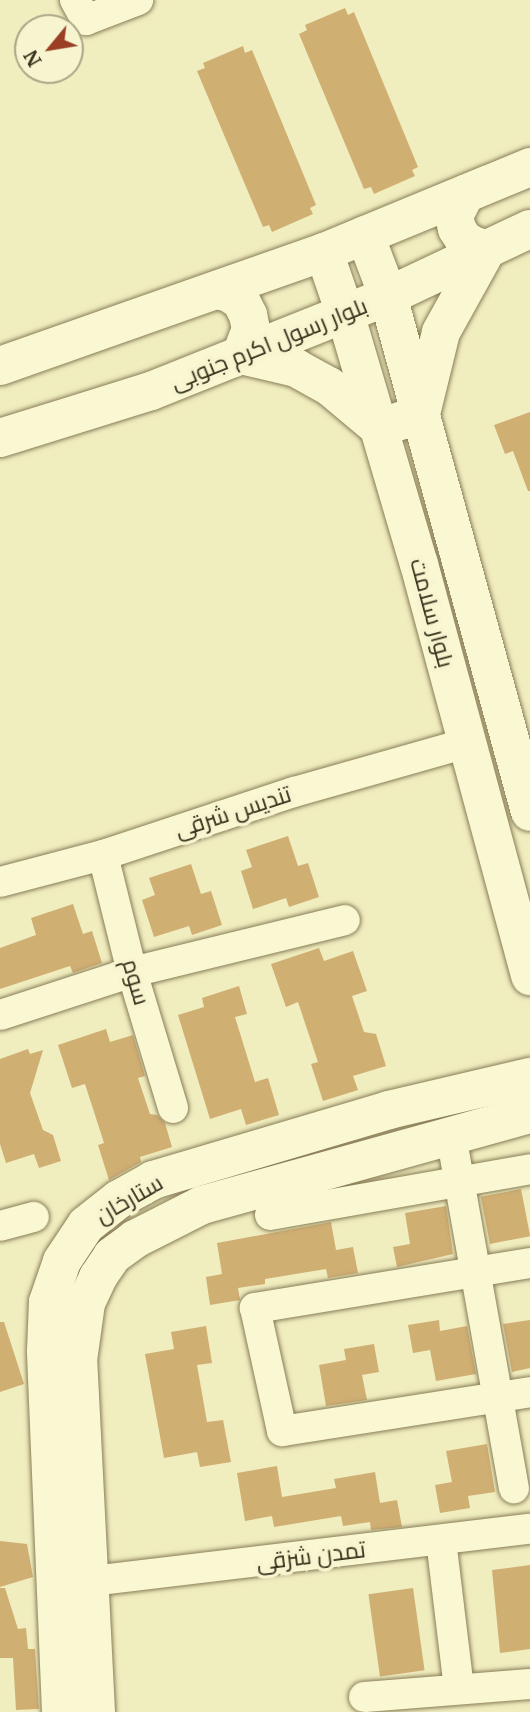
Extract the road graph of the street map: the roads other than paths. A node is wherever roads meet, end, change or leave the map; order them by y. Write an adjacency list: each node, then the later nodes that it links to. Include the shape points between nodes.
1 (75, 0): 2 (street, via 86,20)
2 (138, 0)
3 (530, 167): 4 (main road)
4 (465, 194): 6 (main road); 7 (main road, via 454,216 457,229 464,240)
5 (530, 229): 7 (main road, بلوار رسول اکرم جنوبی)
6 (365, 235): 8 (main road); 10 (main road, بلوار سلامت)
7 (487, 249): 10 (main road, بلوار رسول اکرم جنوبی); 14 (main road, via 441,332)
8 (324, 252): 9 (main road); 11 (main road, بلوار سلامت)
9 (217, 290): 12 (main road, via 241,301 248,315 251,329); 13 (main road)
10 (388, 296): 11 (main road, بلوار رسول اکرم جنوبی); 14 (main road, بلوار سلامت)
11 (345, 313): 12 (main road, بلوار رسول اکرم جنوبی); 15 (main road, بلوار سلامت)
12 (241, 355): 15 (main road, via 296,368 329,387); 16 (main road, بلوار رسول اکرم جنوبی, via 152,391)
13 (0, 366)
14 (421, 414): 15 (main road); 17 (main road, بلوار سلامت)
15 (379, 428): 18 (main road, بلوار سلامت)
16 (0, 438)
17 (520, 736): 19 (main road, بلوار سلامت)
18 (467, 743): 20 (street, تندیس شرقی, via 294,792); 24 (main road, بلوار سلامت)
19 (530, 812)
20 (103, 855): 21 (street, تندیس شرقی); 23 (street, سوم)
21 (0, 882)
22 (345, 920): 23 (street)
23 (132, 972): 25 (street); 27 (street, سوم)
24 (530, 976)
25 (0, 1015)
26 (530, 1077): 46 (main road, ستارخان, via 389,1110 153,1180 86,1225 62,1261 48,1302 46,1351)
27 (173, 1108)
28 (530, 1114): 29 (main road, ستارخان)
29 (451, 1135): 31 (street); 42 (main road, ستارخان, via 202,1205 112,1256 86,1303 78,1360)
30 (530, 1169): 31 (street)
31 (458, 1182): 32 (street); 36 (street)
32 (270, 1215)
33 (34, 1217): 34 (street)
34 (0, 1226)
35 (530, 1263): 36 (street)
36 (475, 1272): 38 (street); 38 (street, via 257,1307 255,1311 282,1432)
37 (530, 1392): 38 (street)
38 (496, 1398): 39 (street)
39 (514, 1488)
40 (530, 1529): 41 (street, تمدن شزقی)
41 (441, 1540): 42 (street, تمدن شزقی); 44 (street)
42 (91, 1581): 47 (main road, ستارخان)
43 (530, 1684): 44 (street)
44 (459, 1689): 45 (street)
45 (364, 1697)
46 (61, 1712)
47 (96, 1712)

